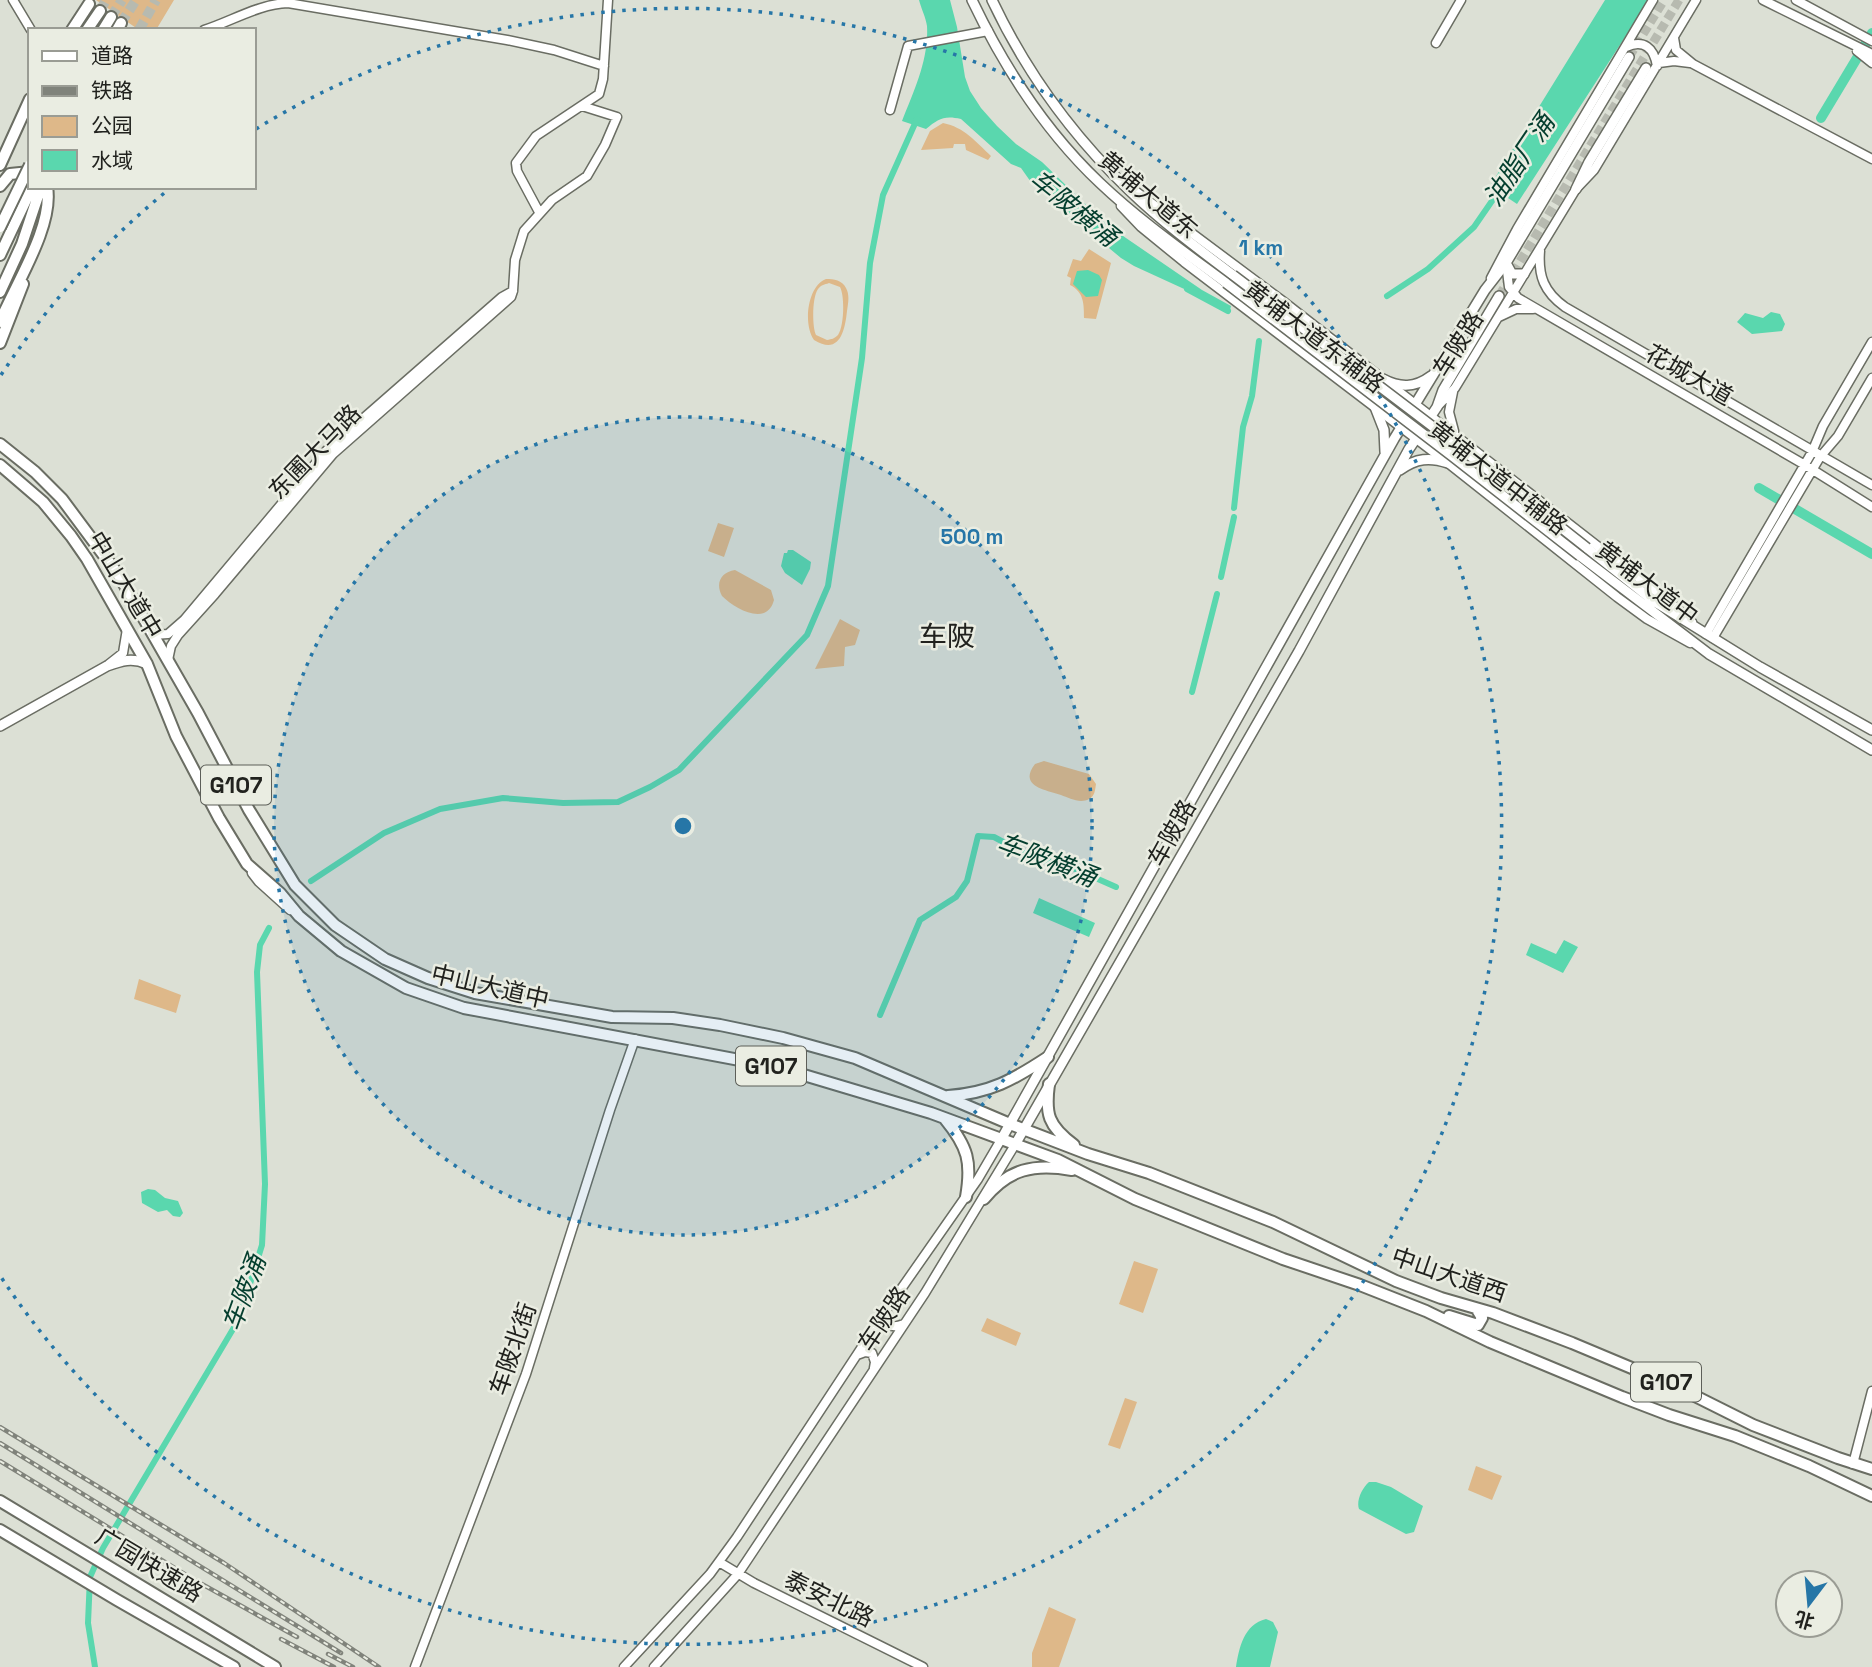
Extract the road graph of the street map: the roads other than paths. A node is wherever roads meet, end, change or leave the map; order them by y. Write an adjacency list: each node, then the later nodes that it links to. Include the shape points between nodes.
1 (13, 0): 12 (street)
2 (608, 0): 31 (street)
3 (972, 0): 16 (main road, 黄埔大道东)
4 (992, 0): 20 (main road, 黄埔大道东)
5 (1461, 0): 22 (street)
6 (1653, 0): 24 (street, 车陂路)
7 (1696, 0): 19 (street, 车陂路)
8 (1763, 0): 23 (street)
9 (1796, 0): 17 (street)
10 (89, 4): 13 (highway)
11 (100, 11): 14 (highway)
12 (29, 28)
13 (73, 28)
14 (88, 28)
15 (210, 28): 31 (street, via 261,7 288,3 507,40)
16 (988, 31): 25 (main road, 黄埔大道东); 36 (street, via 908,46)
17 (1857, 31): 18 (street); 21 (street)
18 (1872, 34)
19 (1674, 38): 29 (street, via 1676,50); 30 (street, 车陂路)
20 (1012, 39): 25 (main road, via 1008,50); 34 (main road, 黄埔大道东)
21 (1872, 41)
22 (1436, 43)
23 (1850, 44): 26 (street); 28 (street)
24 (1626, 47): 30 (street, via 1636,43 1648,47); 58 (street, 车陂路)
25 (997, 48): 37 (main road, 黄埔大道东)
26 (1872, 54)
27 (1629, 57): 55 (main road)
28 (1872, 63)
29 (1693, 64): 30 (street, via 1674,61); 38 (street)
30 (1658, 65): 47 (street, 车陂路, via 1594,170)
31 (604, 66): 35 (street, via 598,94)
32 (1646, 68): 47 (main road)
33 (28, 103): 39 (highway)
34 (1056, 105): 37 (main road, via 1044,104); 42 (main road, 黄埔大道东)
35 (582, 106): 49 (street, via 536,136 518,158 517,171); 49 (street, 东圃大马路, via 617,117 587,176)
36 (890, 110)
37 (1042, 116): 48 (main road, 黄埔大道东)
38 (1872, 159)
39 (0, 165)
40 (28, 169): 50 (highway, bridge)
41 (28, 172): 43 (highway, via 10,174)
42 (1119, 181): 57 (main road, 黄埔大道东); 68 (street, 黄埔大道东辅路)
43 (0, 186)
44 (31, 189): 54 (highway)
45 (40, 189): 53 (highway)
46 (47, 189): 51 (highway, via 47,213)
47 (1576, 189): 52 (street, 车陂路)
48 (1111, 193): 57 (main road, 黄埔大道东); 71 (street, 黄埔大道东辅路, via 1159,242)
49 (539, 212): 99 (street, 东圃大马路, via 520,238 513,291 326,451)
50 (0, 227)
51 (34, 248): 65 (highway); 67 (highway)
52 (1540, 248): 56 (street, 车陂路); 85 (street, 花城大道, via 1543,284 1559,302)
53 (17, 254): 59 (highway); 62 (highway)
54 (0, 255)
55 (1506, 263): 56 (main road, via 1512,274); 58 (main road); 60 (street)
56 (1524, 274): 60 (street, 车陂路)
57 (1229, 279): 78 (main road, 黄埔大道东, bridge); 79 (main road, 黄埔大道东, bridge)
58 (1485, 290): 69 (main road, 车陂路)
59 (0, 292)
60 (1512, 293): 63 (street, 花城大道); 64 (street, 车陂路)
61 (1499, 296): 77 (main road)
62 (0, 305)
63 (1537, 310): 64 (street, via 1516,309); 90 (street, 花城大道)
64 (1497, 319): 73 (street, 车陂路)
65 (0, 322)
66 (1872, 342): 85 (street, via 1822,426)
67 (0, 343)
68 (1355, 357): 70 (street, 黄埔大道东辅路); 71 (street, via 1350,372)
69 (1438, 370): 70 (main road, via 1413,386); 75 (main road, 车陂路)
70 (1380, 377): 74 (street, via 1371,395); 75 (street, 黄埔大道东辅路)
71 (1337, 378): 74 (street, 黄埔大道东辅路)
72 (1872, 378): 85 (street, via 1838,436)
73 (1455, 388): 77 (street, 车陂路); 81 (street, via 1449,412)
74 (1362, 397): 76 (street, 黄埔大道东辅路)
75 (1417, 404): 77 (street, 黄埔大道东辅路); 80 (main road, 车陂路)
76 (1375, 407): 80 (street, 黄埔大道东辅路); 86 (main road, via 1384,430)
77 (1434, 412): 81 (street, 黄埔大道中辅路); 82 (main road, 车陂路)
78 (1419, 416): 103 (main road, 黄埔大道中, bridge, via 1655,602)
79 (1413, 426): 105 (main road, 黄埔大道中, bridge)
80 (1401, 428): 82 (street, 黄埔大道中辅路); 86 (main road, 车陂路)
81 (1458, 436): 84 (street, 黄埔大道中辅路)
82 (1416, 438): 87 (street, 黄埔大道中辅路); 92 (main road, 车陂路)
83 (0, 444): 97 (highway, 中山大道中 / G107, via 62,499)
84 (1475, 449): 91 (street, via 1461,456); 93 (street, 黄埔大道中辅路)
85 (1816, 454): 90 (street); 94 (street, 花城大道)
86 (1384, 456): 89 (main road, 车陂路)
87 (1448, 463): 91 (street, 黄埔大道中辅路); 92 (main road, via 1420,460)
88 (0, 465): 98 (highway, 中山大道中, via 54,514)
89 (1377, 468): 92 (main road, via 1388,468); 116 (main road, 车陂路)
90 (1808, 468): 96 (street, 花城大道); 103 (street)
91 (1458, 471): 95 (street, 黄埔大道中辅路)
92 (1395, 475): 117 (main road, 车陂路)
93 (1513, 479): 95 (street, via 1498,484); 103 (street, 黄埔大道中辅路)
94 (1872, 485)
95 (1495, 500): 105 (street, 黄埔大道中辅路, via 1631,607)
96 (1872, 508)
97 (112, 565): 98 (highway, via 103,574); 100 (highway, 中山大道中 / G107)
98 (94, 570): 101 (highway, 中山大道中)
99 (226, 576): 104 (street, 东圃大马路, via 178,627); 106 (street, 东圃大马路, via 175,639)
100 (134, 600): 101 (highway, via 120,594); 104 (highway, 中山大道中 / G107)
101 (113, 604): 102 (highway, 中山大道中)
102 (127, 629): 107 (highway, 中山大道中); 108 (street, via 123,653)
103 (1706, 634): 109 (main road, 黄埔大道中)
104 (153, 635): 106 (highway, 中山大道中 / G107)
105 (1709, 654): 110 (main road, 黄埔大道中)
106 (168, 660): 123 (highway, 中山大道中 / G107, via 295,885 335,925 374,953 441,983 493,997 612,1017 680,1019 783,1038 855,1058)
107 (147, 664): 108 (main road, via 126,660); 120 (highway, 中山大道中 / G107, via 176,736 247,864 329,943 428,997 485,1012)
108 (107, 666): 113 (main road)
109 (1776, 676): 110 (main road, via 1777,686); 111 (main road, 黄埔大道中)
110 (1768, 690): 112 (main road, 黄埔大道中)
111 (1830, 706): 112 (main road, via 1819,709); 114 (main road, 黄埔大道中)
112 (1821, 721): 115 (main road, 黄埔大道中)
113 (0, 726)
114 (1872, 730)
115 (1872, 750)
116 (1157, 862): 117 (main road, via 1161,873); 118 (main road, 车陂路)
117 (1172, 871): 119 (main road, 车陂路)
118 (1138, 894): 119 (main road, via 1150,892); 121 (main road, 车陂路)
119 (1154, 903): 122 (main road, 车陂路)
120 (635, 1038): 125 (highway, 中山大道中 / G107, via 777,1067); 155 (street, 车陂北街, via 526,1374)
121 (1048, 1057): 123 (highway, via 995,1088); 126 (main road, 车陂路)
122 (1049, 1084): 128 (main road, 车陂路); 133 (highway, via 1051,1122)
123 (944, 1096): 124 (highway, 中山大道中)
124 (984, 1113): 126 (highway, 中山大道中 / G107); 127 (highway, via 982,1124)
125 (944, 1117): 127 (highway, 中山大道中 / G107); 135 (highway, via 966,1151)
126 (1010, 1124): 128 (highway, 中山大道西 / G107); 129 (main road, 车陂路)
127 (973, 1128): 129 (highway, 中山大道中 / G107)
128 (1024, 1129): 130 (highway, 中山大道西 / G107); 131 (main road, 车陂路)
129 (1002, 1138): 131 (highway, 中山大道中 / G107); 135 (street, 车陂路)
130 (1048, 1139): 132 (highway, via 1040,1146); 133 (highway, 中山大道西 / G107)
131 (1016, 1143): 132 (highway, 中山大道西 / G107); 136 (street, 车陂路)
132 (1041, 1154): 134 (highway, 中山大道西 / G107)
133 (1088, 1154): 137 (highway, 中山大道西 / G107, via 1133,1167 1306,1236 1379,1273)
134 (1088, 1175): 136 (highway, via 1063,1168 1023,1170 1002,1179); 138 (highway, 中山大道西 / G107, via 1283,1259)
135 (966, 1197): 139 (street, 车陂路)
136 (984, 1199): 140 (street, 车陂路)
137 (1476, 1308): 138 (highway, via 1482,1318 1475,1326); 144 (highway, 中山大道西 / G107, via 1677,1387 1753,1425)
138 (1426, 1311): 146 (highway, 中山大道西 / G107, via 1503,1348 1669,1415 1755,1443)
139 (885, 1312): 140 (street, via 889,1326); 141 (street, 车陂路)
140 (904, 1324): 142 (street, 车陂路)
141 (857, 1354): 142 (street, via 872,1353); 149 (street, 车陂路)
142 (874, 1368): 150 (street, 车陂路)
143 (1872, 1391): 144 (street)
144 (1853, 1464): 145 (highway, 中山大道西 / G107)
145 (1872, 1469)
146 (1872, 1496)
147 (0, 1501): 151 (highway, 广园快速路)
148 (0, 1530): 152 (highway, 广园快速路)
149 (719, 1562): 150 (street, 泰安北路); 156 (street, 车陂路)
150 (738, 1574): 157 (street, 车陂路); 158 (street, 泰安北路)
151 (221, 1633): 153 (highway, 广园快速路); 154 (highway)
152 (234, 1667)
153 (275, 1667)
154 (285, 1667)
155 (415, 1667)
156 (624, 1667)
157 (654, 1667)
158 (923, 1667)

